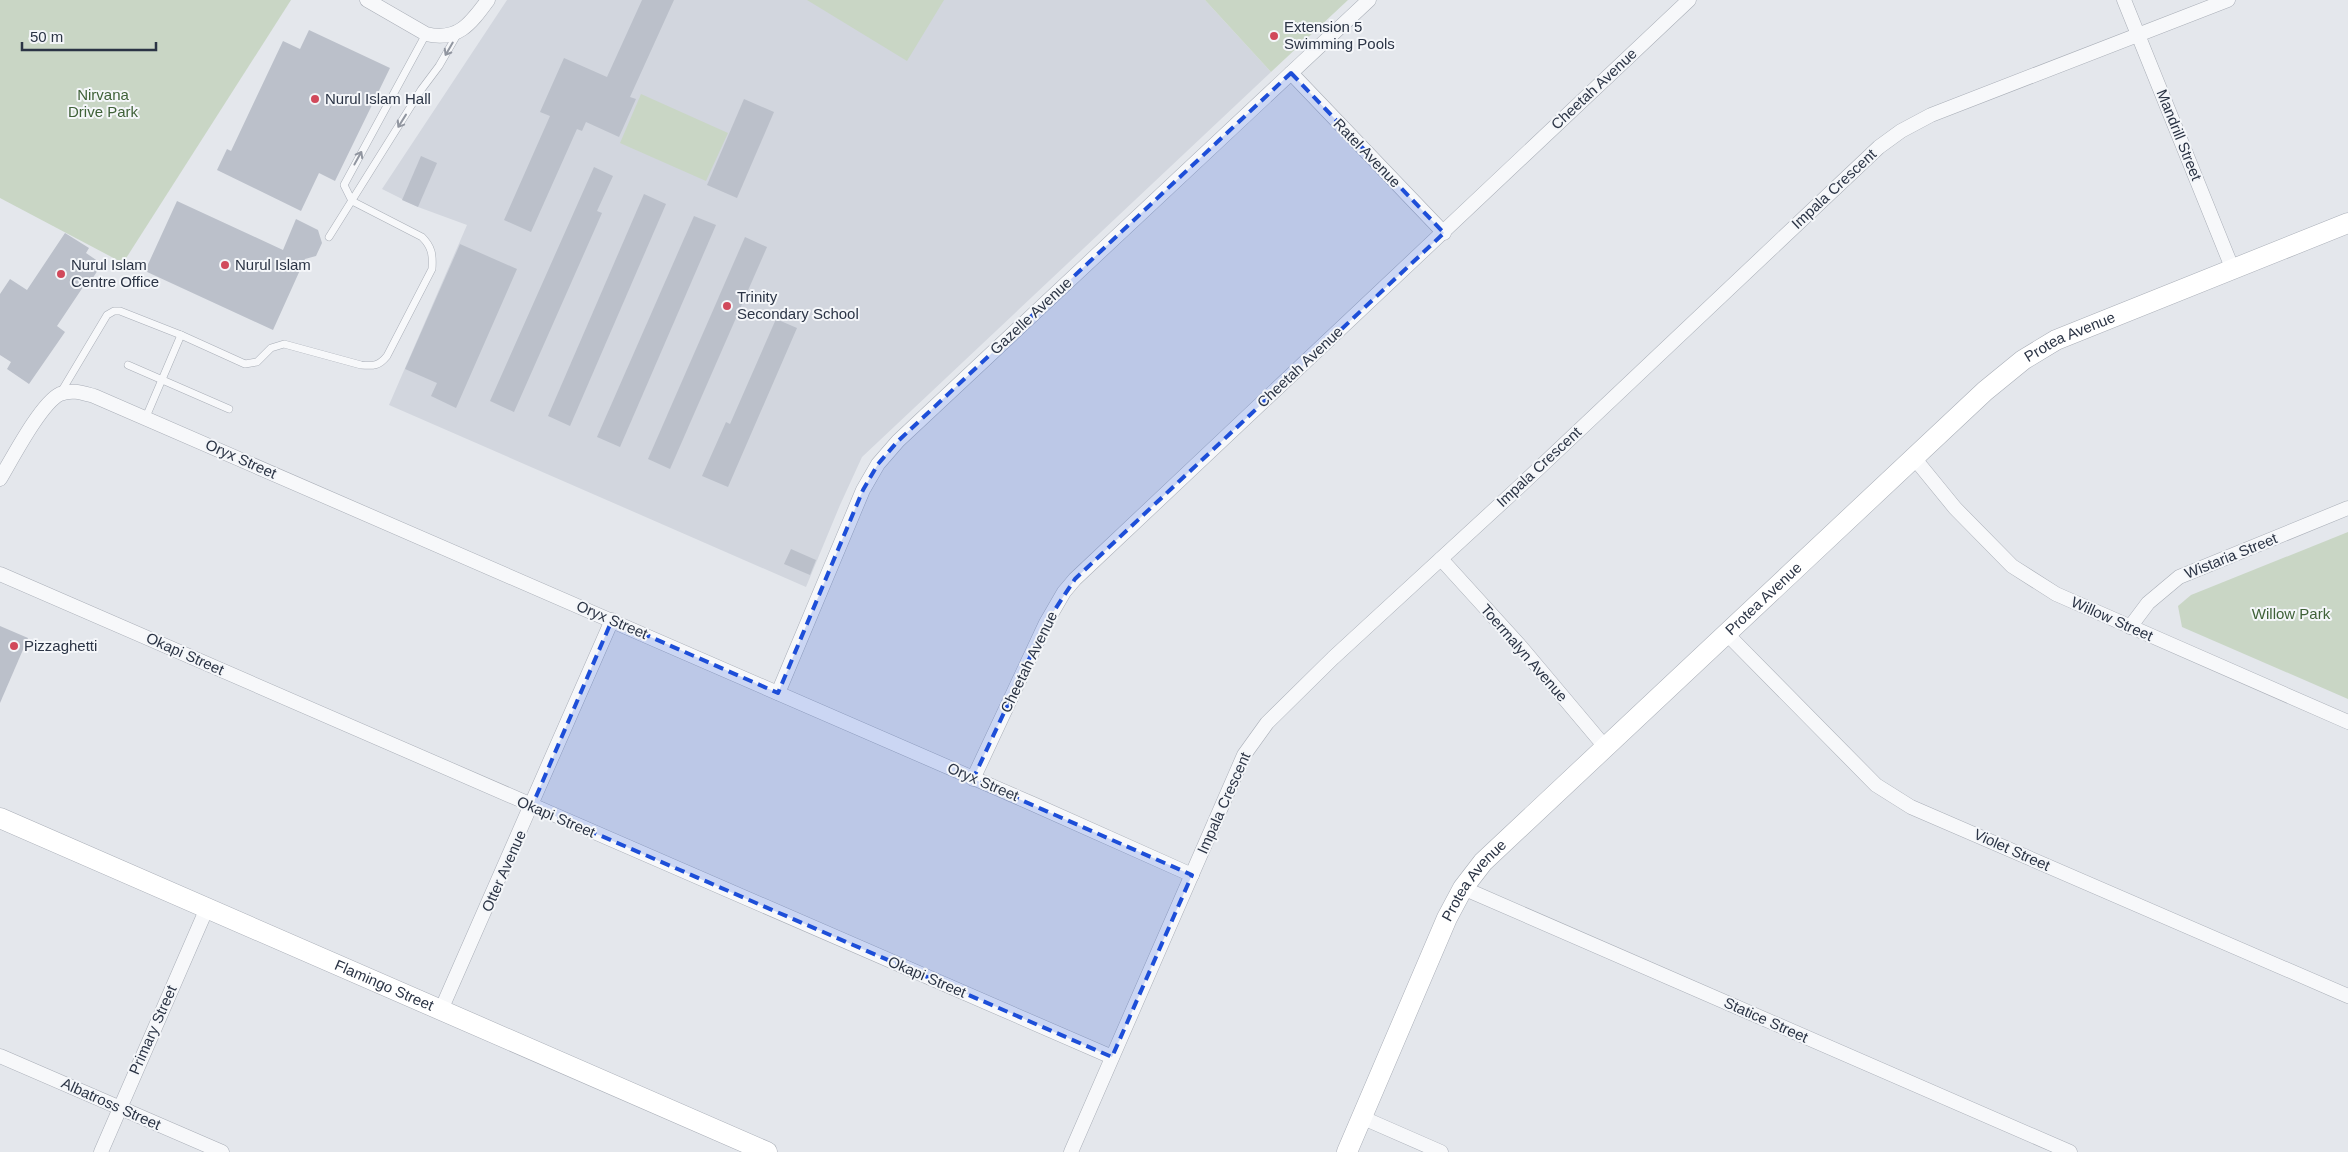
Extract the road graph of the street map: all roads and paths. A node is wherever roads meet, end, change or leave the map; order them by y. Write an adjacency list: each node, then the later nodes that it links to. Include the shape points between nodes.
1 (367, 0): 8 (street)
2 (488, 0): 7 (street)
3 (1369, 0): 10 (street, Gazelle Avenue)
4 (1689, 0): 13 (street, Cheetah Avenue)
5 (2124, 0): 9 (street, Mandrill Street)
6 (2228, 0): 9 (street, Impala Crescent)
7 (461, 31): 8 (street, via 436,37); 11 (lane, one-way to 11)
8 (426, 34): 11 (lane, one-way to 8, via 344,185)
9 (2139, 35): 15 (street, Mandrill Street); 25 (street, Impala Crescent, via 1931,115 1879,147)
10 (1291, 73): 13 (street, Ratel Avenue); 30 (street, Gazelle Avenue, via 898,441 878,464 863,490)
11 (352, 202): 14 (lane); 16 (lane, via 422,237 430,245 433,256 432,269 380,364 361,366 284,344 271,348 257,362 245,364)
12 (2348, 223): 15 (street, Protea Avenue)
13 (1444, 233): 33 (street, Cheetah Avenue, via 1075,579 1046,623)
14 (329, 237)
15 (2234, 270): 22 (street, Protea Avenue, via 2042,347 1991,386)
16 (181, 335): 18 (lane); 19 (lane, via 114,311 107,315)
17 (128, 366): 18 (lane)
18 (163, 380): 20 (lane); 21 (lane)
19 (59, 395): 21 (street, Oryx Street, via 78,392); 23 (street, via 37,419)
20 (229, 409)
21 (146, 417): 27 (street, Oryx Street)
22 (1915, 459): 28 (street, Willow Street, via 1955,508 2012,566 2056,594); 29 (street, Protea Avenue)
23 (0, 479)
24 (2348, 508): 28 (street, Wistaria Street, via 2179,578 2148,603)
25 (1441, 559): 32 (street, Toermalyn Avenue); 36 (street, Impala Crescent, via 1267,722 1244,755)
26 (0, 574): 34 (street, Okapi Street)
27 (612, 620): 30 (street, Oryx Street); 34 (street, Otter Avenue)
28 (2130, 627): 31 (street, Willow Street)
29 (1726, 632): 32 (street, Protea Avenue); 39 (street, Violet Street, via 1876,784 1892,796)
30 (778, 693): 33 (street, Oryx Street)
31 (2348, 722)
32 (1606, 748): 37 (street, Protea Avenue, via 1483,862)
33 (973, 779): 36 (street, Oryx Street)
34 (532, 806): 40 (street, Otter Avenue); 42 (street, Okapi Street)
35 (0, 818): 38 (street, Flamingo Street)
36 (1192, 875): 42 (street, Impala Crescent)
37 (1463, 888): 44 (street, Protea Avenue); 51 (street, Statice Street)
38 (207, 908): 40 (street, Flamingo Street); 43 (street, Primary Street)
39 (2348, 996)
40 (441, 1010): 47 (street, Flamingo Street)
41 (0, 1056): 43 (street, Albatross Street)
42 (1112, 1057): 48 (street, Impala Crescent)
43 (119, 1108): 45 (street, Primary Street); 46 (street, Albatross Street)
44 (1361, 1117): 49 (street, Protea Avenue); 50 (street)
45 (101, 1152)
46 (222, 1152)
47 (767, 1152)
48 (1071, 1152)
49 (1347, 1152)
50 (1441, 1152)
51 (2070, 1152)

